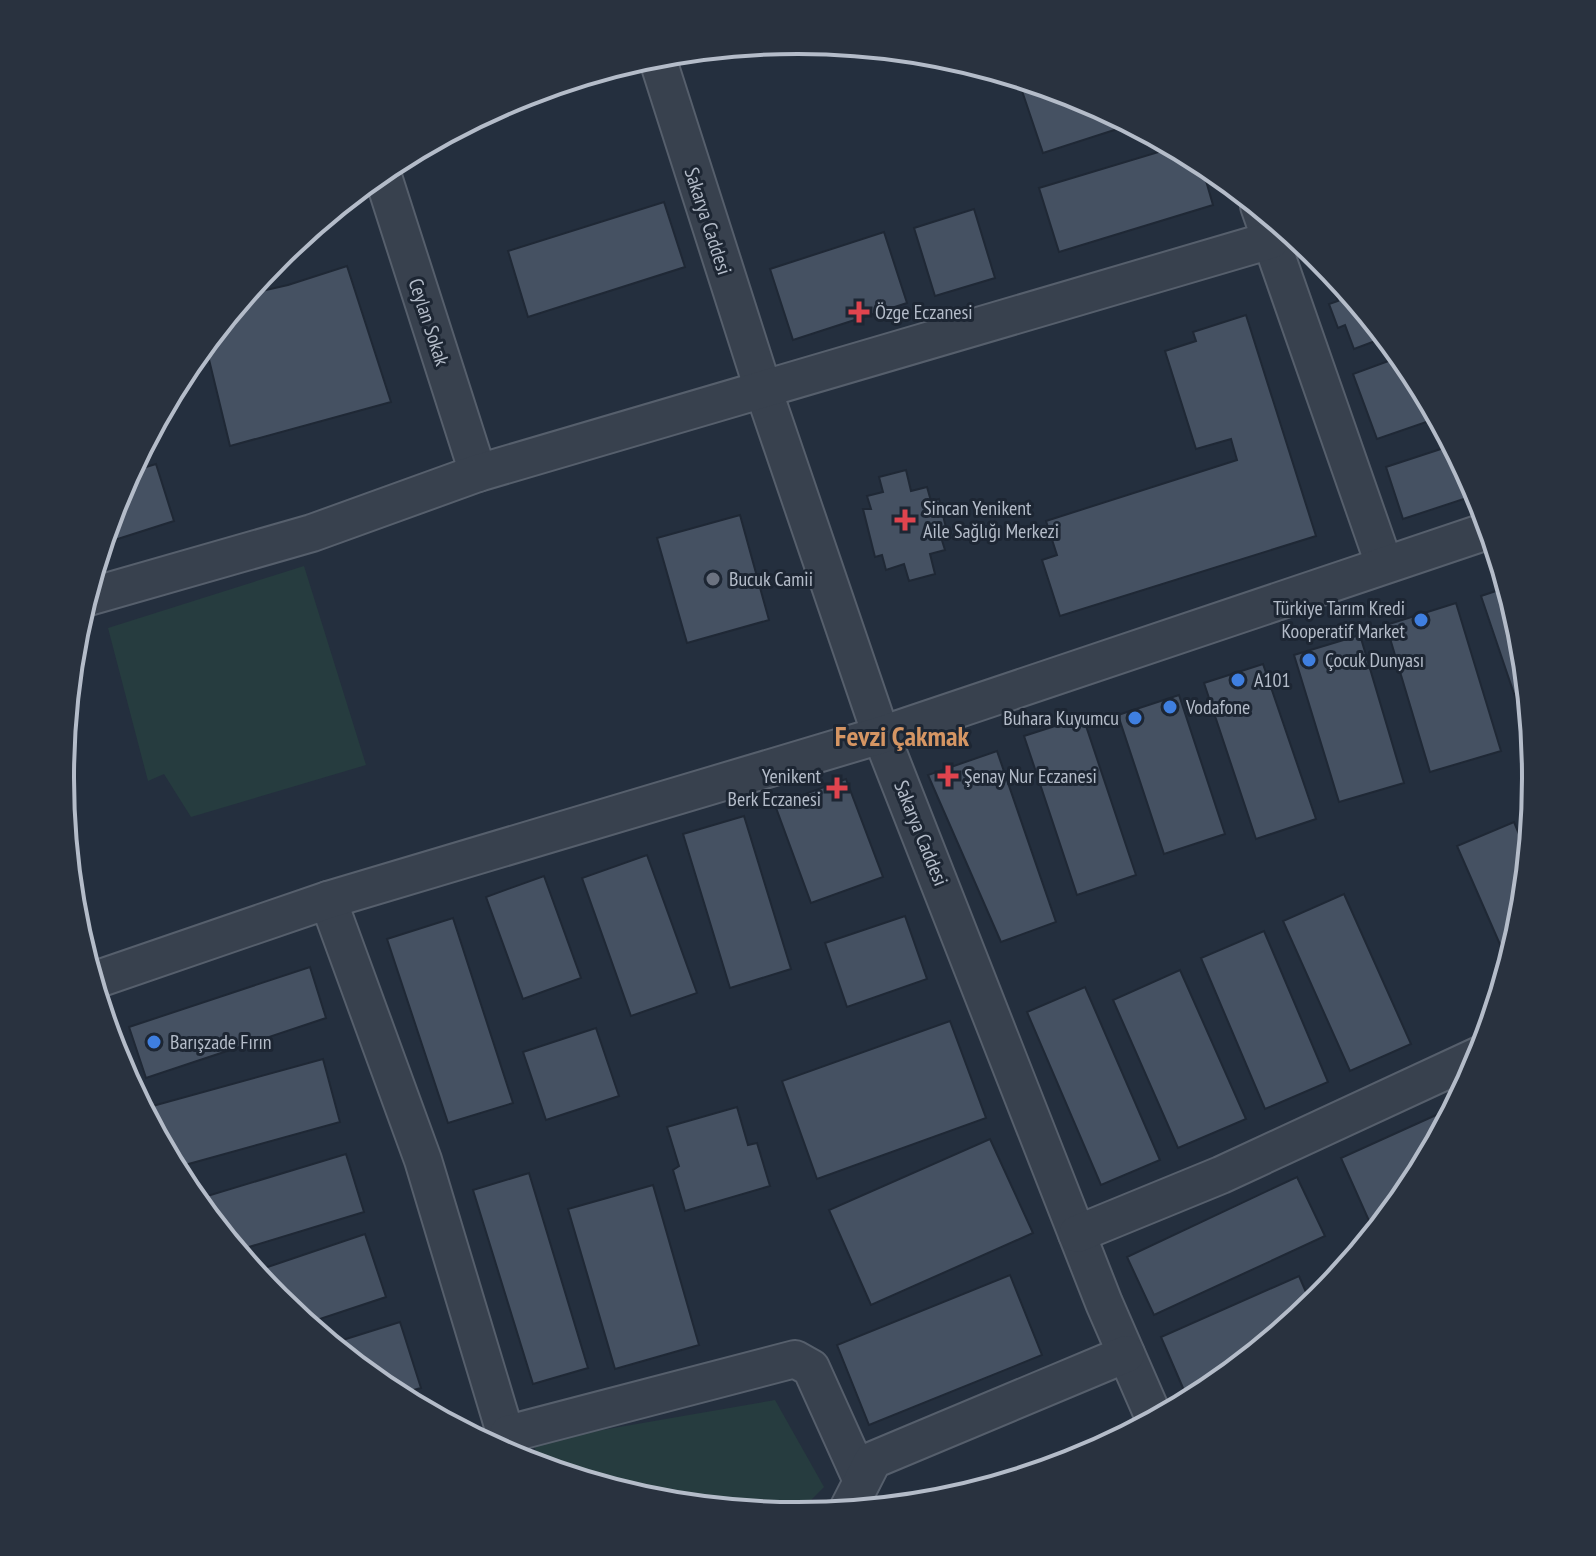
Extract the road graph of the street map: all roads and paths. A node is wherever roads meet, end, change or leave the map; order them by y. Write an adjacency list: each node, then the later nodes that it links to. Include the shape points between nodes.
1 (660, 67): 5 (street, Sakarya Caddesi)
2 (385, 184): 6 (street, Ceylan Sokak)
3 (1266, 227): 4 (street)
4 (1271, 240): 5 (street); 8 (street)
5 (763, 389): 6 (street); 10 (street, Sakarya Caddesi)
6 (478, 473): 9 (street, via 312,533)
7 (1480, 533): 8 (street)
8 (1384, 564): 10 (street)
9 (98, 594)
10 (881, 735): 11 (street); 14 (street, Sakarya Caddesi)
11 (328, 900): 12 (street); 17 (street, via 423,1160)
12 (103, 977)
13 (1463, 1063): 14 (street, via 1221,1175)
14 (1077, 1234): 15 (street, Sakarya Caddesi)
15 (1126, 1354): 16 (street, Sakarya Caddesi); 19 (street, via 873,1460)
16 (1151, 1410)
17 (509, 1442)
18 (517, 1445): 19 (street, via 795,1359 811,1368)
19 (854, 1496)

